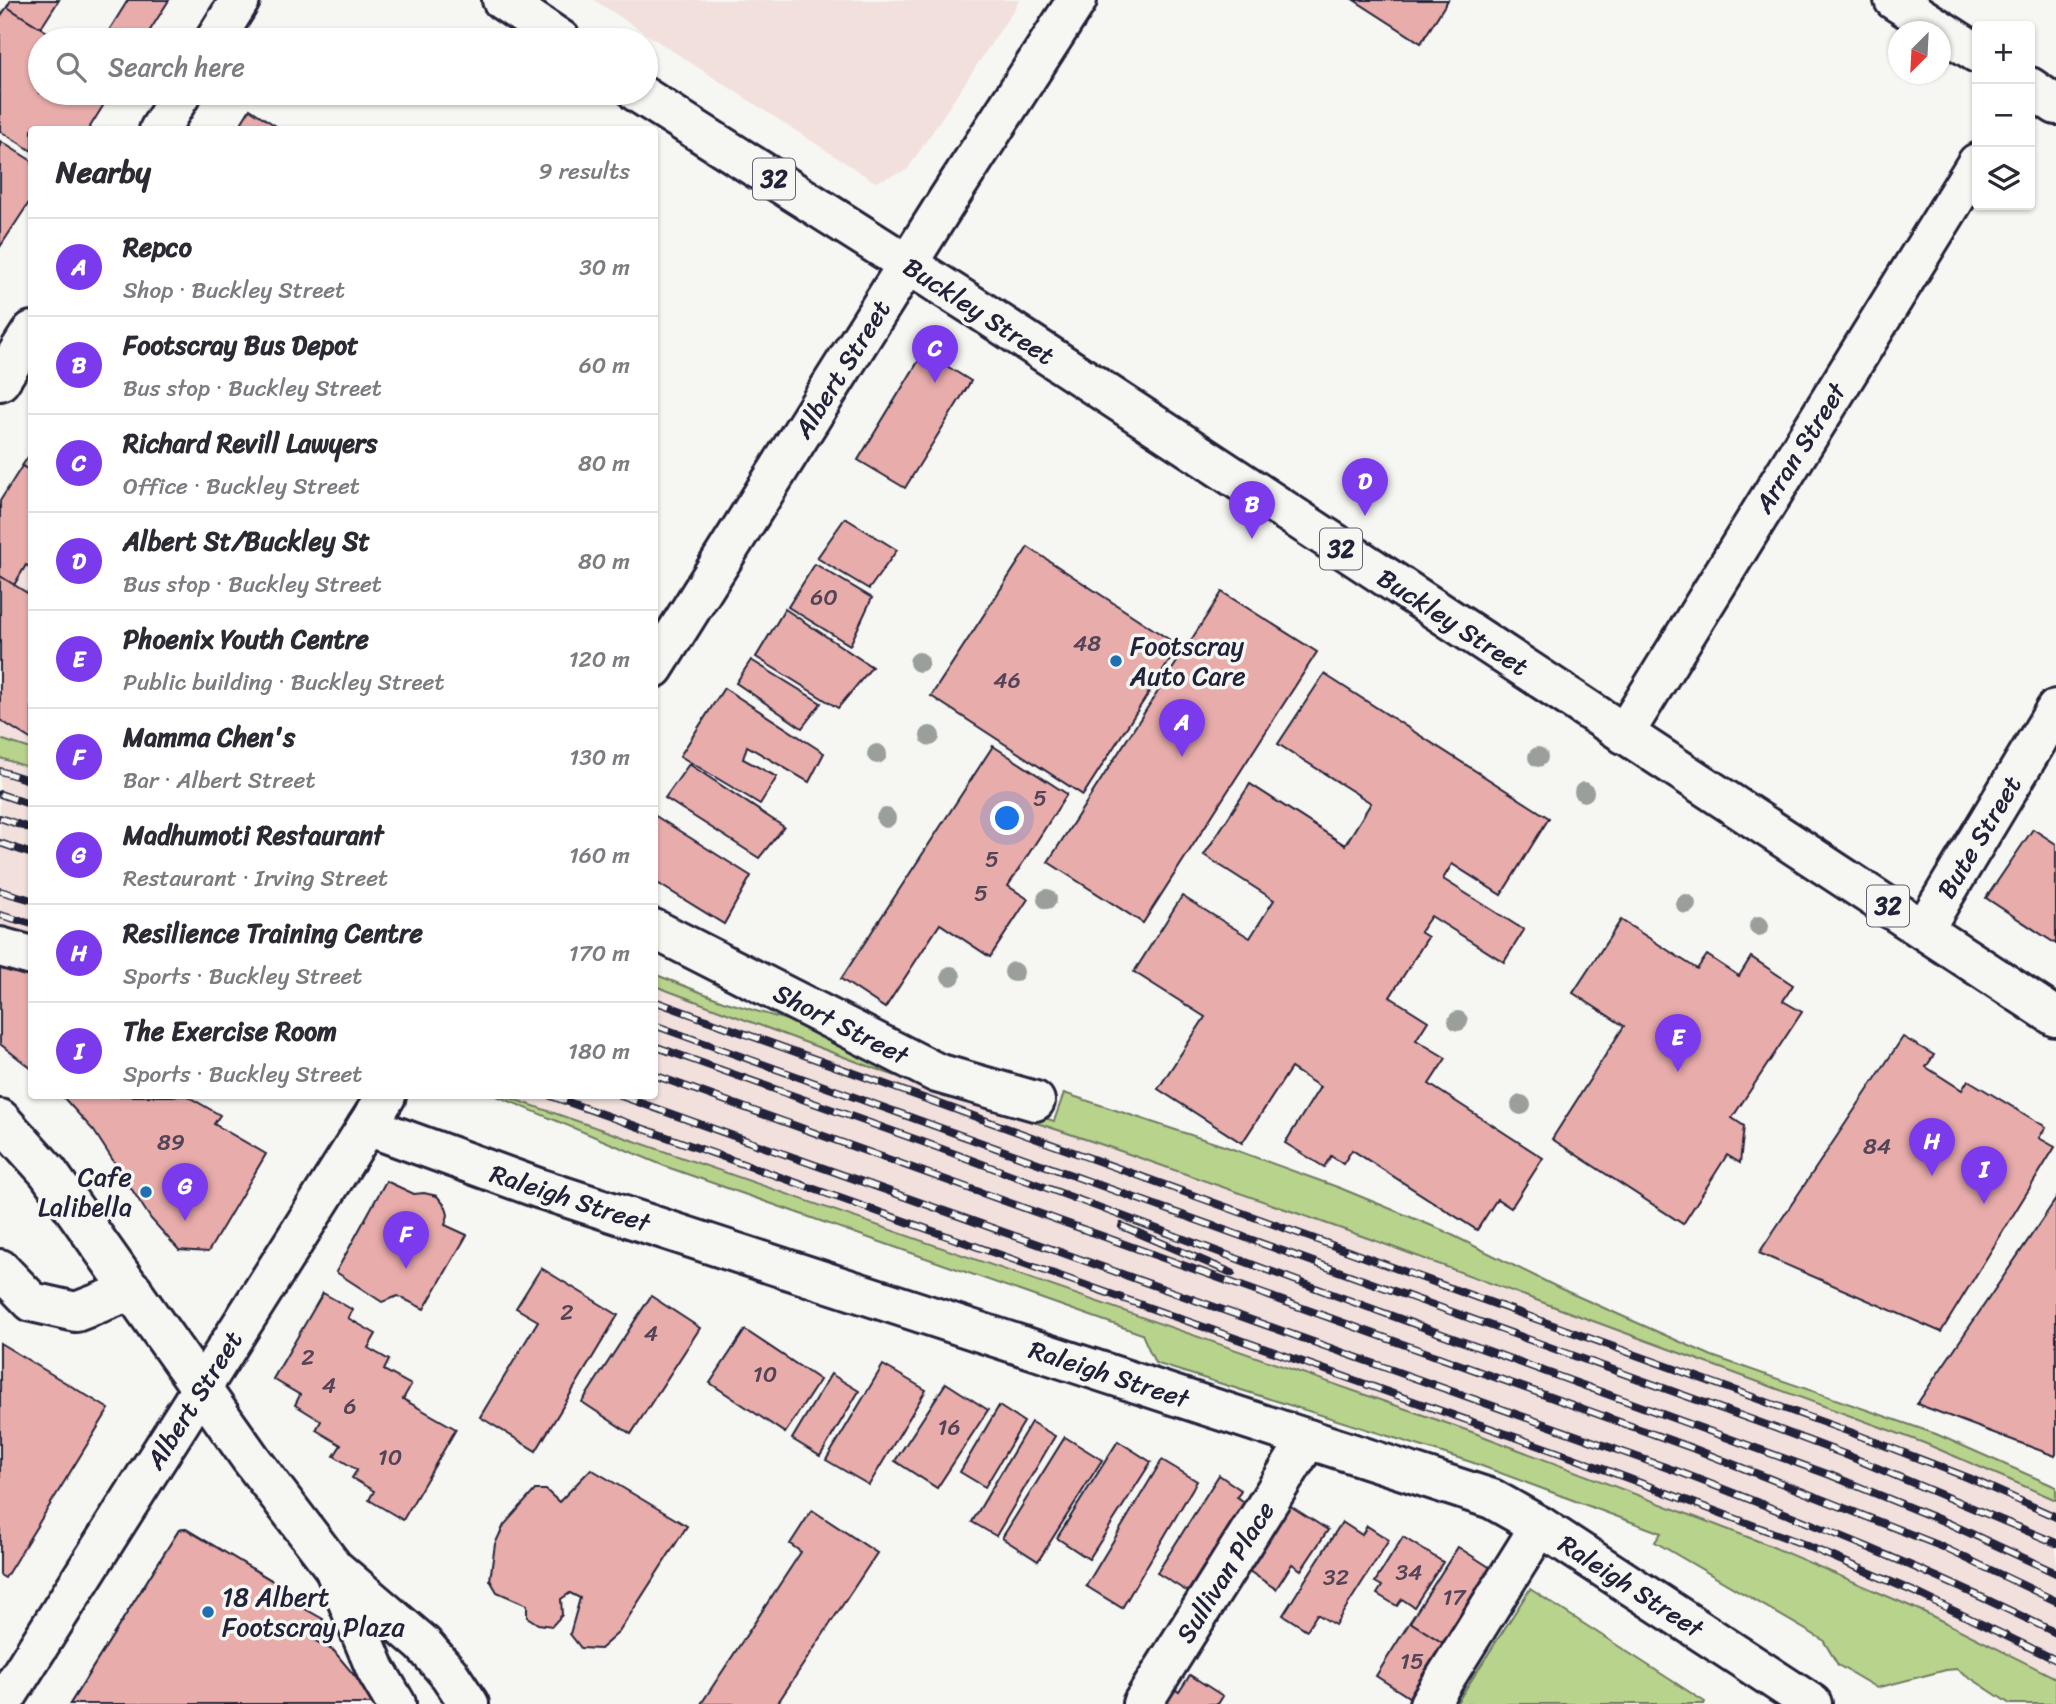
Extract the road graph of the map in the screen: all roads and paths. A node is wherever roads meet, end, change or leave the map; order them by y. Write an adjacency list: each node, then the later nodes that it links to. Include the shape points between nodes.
1 (240, 0): 5 (street)
2 (502, 0): 6 (street)
3 (1077, 0): 14 (street, Albert Street)
4 (1894, 0): 7 (street)
5 (222, 28)
6 (543, 28)
7 (1972, 50)
8 (2035, 90): 11 (street)
9 (175, 105): 12 (street)
10 (657, 105): 14 (street, Buckley Street / 32)
11 (2056, 105)
12 (161, 126)
13 (1972, 171): 19 (street, Arran Street)
14 (908, 264): 17 (street, Albert Street); 19 (street, Buckley Street / 32)
15 (28, 337): 16 (street)
16 (0, 381)
17 (658, 662)
18 (2056, 709): 20 (street, Bute Street)
19 (1624, 734): 20 (street, Buckley Street / 32)
20 (1924, 929): 24 (street, Buckley Street / 32)
21 (658, 931): 25 (street, Short Street, via 937,1073)
22 (0, 947): 23 (street)
23 (28, 955)
24 (2056, 1017)
25 (1035, 1101)
26 (376, 1111): 30 (street, Albert Street); 31 (street, Raleigh Street, via 538,1188)
27 (0, 1118): 29 (street, via 48,1172)
28 (0, 1269): 29 (street, via 32,1302 76,1312)
29 (133, 1290): 30 (street)
30 (201, 1387): 33 (street); 34 (street, Albert Street)
31 (1308, 1439): 32 (street, Raleigh Street, via 1484,1496); 37 (street, Sullivan Place)
32 (1540, 1526): 38 (street); 39 (street, Raleigh Street)
33 (334, 1568): 35 (street, via 376,1670); 36 (street, via 423,1644)
34 (2, 1704)
35 (396, 1704)
36 (469, 1704)
37 (1142, 1704)
38 (1429, 1704)
39 (1812, 1704)

